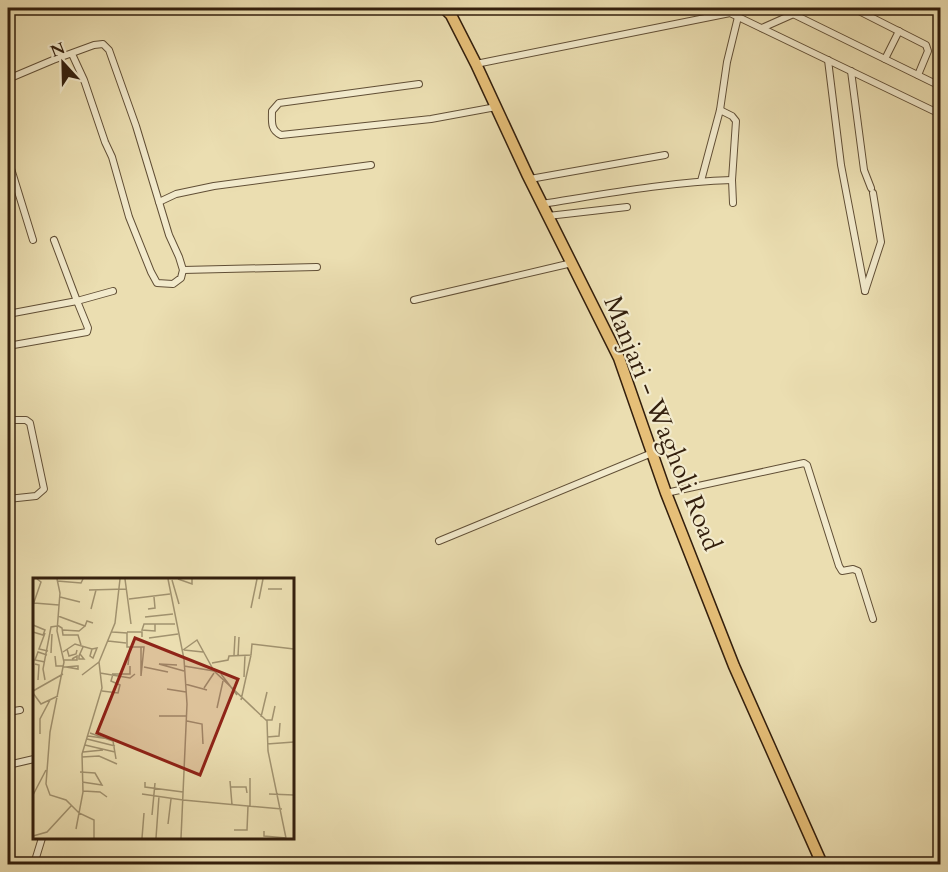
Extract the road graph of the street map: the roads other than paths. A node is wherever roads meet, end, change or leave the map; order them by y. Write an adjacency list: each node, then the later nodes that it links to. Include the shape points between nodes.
1 (444, 8): 12 (main road, Manjari - Wagholi Road)
2 (807, 8): 5 (street)
3 (853, 8): 8 (street)
4 (728, 10): 6 (street); 12 (street)
5 (793, 14): 7 (street); 10 (street)
6 (738, 17): 7 (street); 19 (street)
7 (762, 28): 11 (street)
8 (898, 31): 10 (street); 14 (street, via 928,48)
9 (72, 54): 15 (street); 27 (street, via 103,44 109,50); 36 (street, via 151,272 158,283 173,284 181,278)
10 (885, 59): 14 (street)
11 (828, 60): 13 (street); 13 (street, via 841,165 865,291 882,242 864,170)
12 (476, 64): 18 (main road, Manjari - Wagholi Road)
13 (851, 71): 20 (street)
14 (918, 75): 17 (street)
15 (8, 79)
16 (419, 84): 18 (street, via 279,103 272,111 273,128 281,135 431,119)
17 (940, 86)
18 (496, 107): 24 (main road, Manjari - Wagholi Road)
19 (720, 110): 25 (street, via 736,121); 26 (street)
20 (940, 114)
21 (665, 155): 24 (street)
22 (8, 159): 32 (street)
23 (372, 165): 27 (street, via 214,186)
24 (530, 179): 29 (main road, Manjari - Wagholi Road)
25 (732, 180): 26 (street); 28 (street)
26 (701, 181): 29 (street)
27 (159, 202): 36 (street)
28 (733, 202)
29 (542, 204): 31 (main road, Manjari - Wagholi Road)
30 (627, 207): 31 (street)
31 (548, 216): 34 (main road, Manjari - Wagholi Road)
32 (33, 240)
33 (54, 240): 39 (street)
34 (572, 263): 38 (street); 43 (main road, Manjari - Wagholi Road, via 619,358)
35 (317, 267): 36 (street)
36 (183, 270)
37 (113, 291): 39 (street)
38 (414, 300)
39 (77, 301): 40 (street); 41 (street, via 87,332)
40 (8, 314)
41 (8, 346)
42 (8, 420): 45 (street, via 30,423 44,489 36,496)
43 (652, 453): 44 (main road, Manjari - Wagholi Road); 46 (street)
44 (666, 493): 48 (street, via 804,463 840,569 858,571); 56 (main road, Manjari - Wagholi Road, via 734,666)
45 (8, 499)
46 (439, 541)
47 (8, 602): 49 (street)
48 (873, 619)
49 (11, 630)
50 (20, 710): 51 (street)
51 (8, 712)
52 (33, 759): 53 (street)
53 (8, 765)
54 (41, 839): 55 (street)
55 (34, 864)
56 (822, 864)

